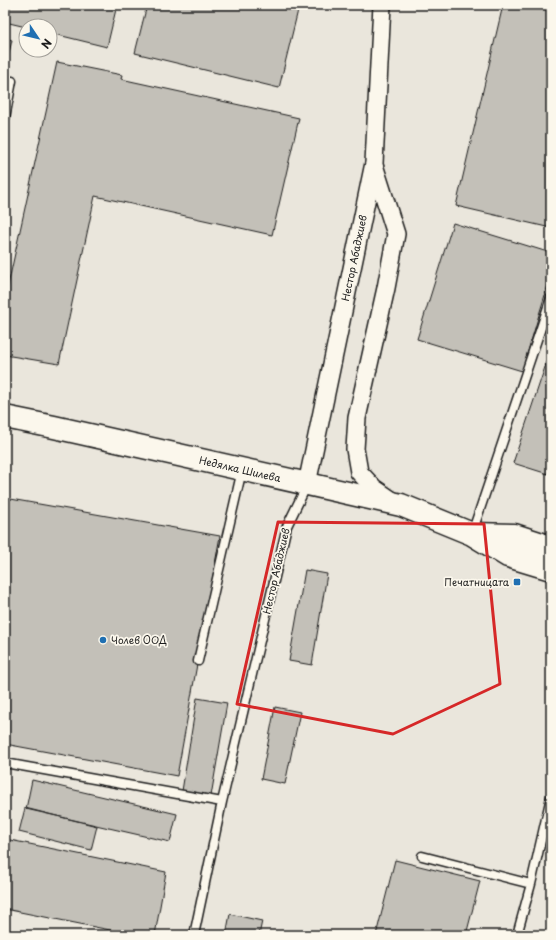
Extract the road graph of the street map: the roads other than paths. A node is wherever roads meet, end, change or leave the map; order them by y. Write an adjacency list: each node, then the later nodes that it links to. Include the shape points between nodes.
1 (382, 5): 4 (street, Нестор Абаджиев)
2 (12, 81): 3 (lane)
3 (5, 118)
4 (374, 163): 8 (street, Нестор Абаджиев); 9 (street, Нестор Абаджиев, via 396,234 357,418 355,449 359,472 374,488)
5 (551, 298): 10 (lane)
6 (5, 417): 7 (street, Недялка Шилева)
7 (242, 469): 8 (street, Недялка Шилева); 13 (lane)
8 (307, 484): 9 (street, Недялка Шилева); 16 (lane, Нестор Абаджиев, via 287,526)
9 (401, 505): 10 (street, Недялка Шилева)
10 (472, 534): 11 (street, Недялка Шилева, via 514,535); 12 (street, Недялка Шилева, via 508,556)
11 (551, 547)
12 (551, 569)
13 (198, 661)
14 (5, 763): 16 (lane)
15 (551, 796): 18 (lane)
16 (222, 802): 19 (lane, Нестор Абаджиев)
17 (422, 856): 18 (lane)
18 (531, 884): 20 (lane)
19 (194, 935)
20 (517, 935)

